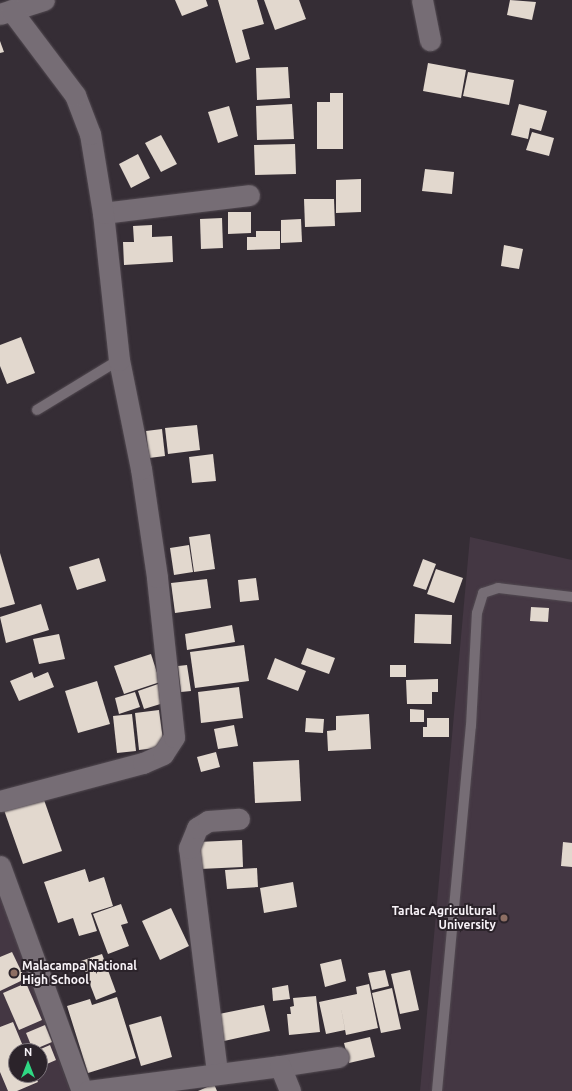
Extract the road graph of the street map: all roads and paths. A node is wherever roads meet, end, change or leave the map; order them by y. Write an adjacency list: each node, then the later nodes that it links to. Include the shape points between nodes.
1 (44, 0): 3 (street)
2 (422, 0): 4 (street)
3 (6, 12): 6 (street, via 75,95 90,134)
4 (430, 40)
5 (249, 195): 6 (street)
6 (103, 213): 7 (street)
7 (120, 360): 8 (lane); 10 (street, via 141,470 157,577 174,737 163,754 143,763)
8 (38, 410)
9 (572, 597): 19 (lane, via 498,588 483,593 476,613 471,726)
10 (0, 801)
11 (239, 819): 15 (street, via 208,821 197,828 189,848)
12 (0, 866): 16 (street)
13 (338, 1057): 14 (street)
14 (280, 1066): 15 (street); 18 (street)
15 (217, 1072): 17 (street)
16 (82, 1091)
17 (88, 1091)
18 (290, 1091)
19 (437, 1091)

